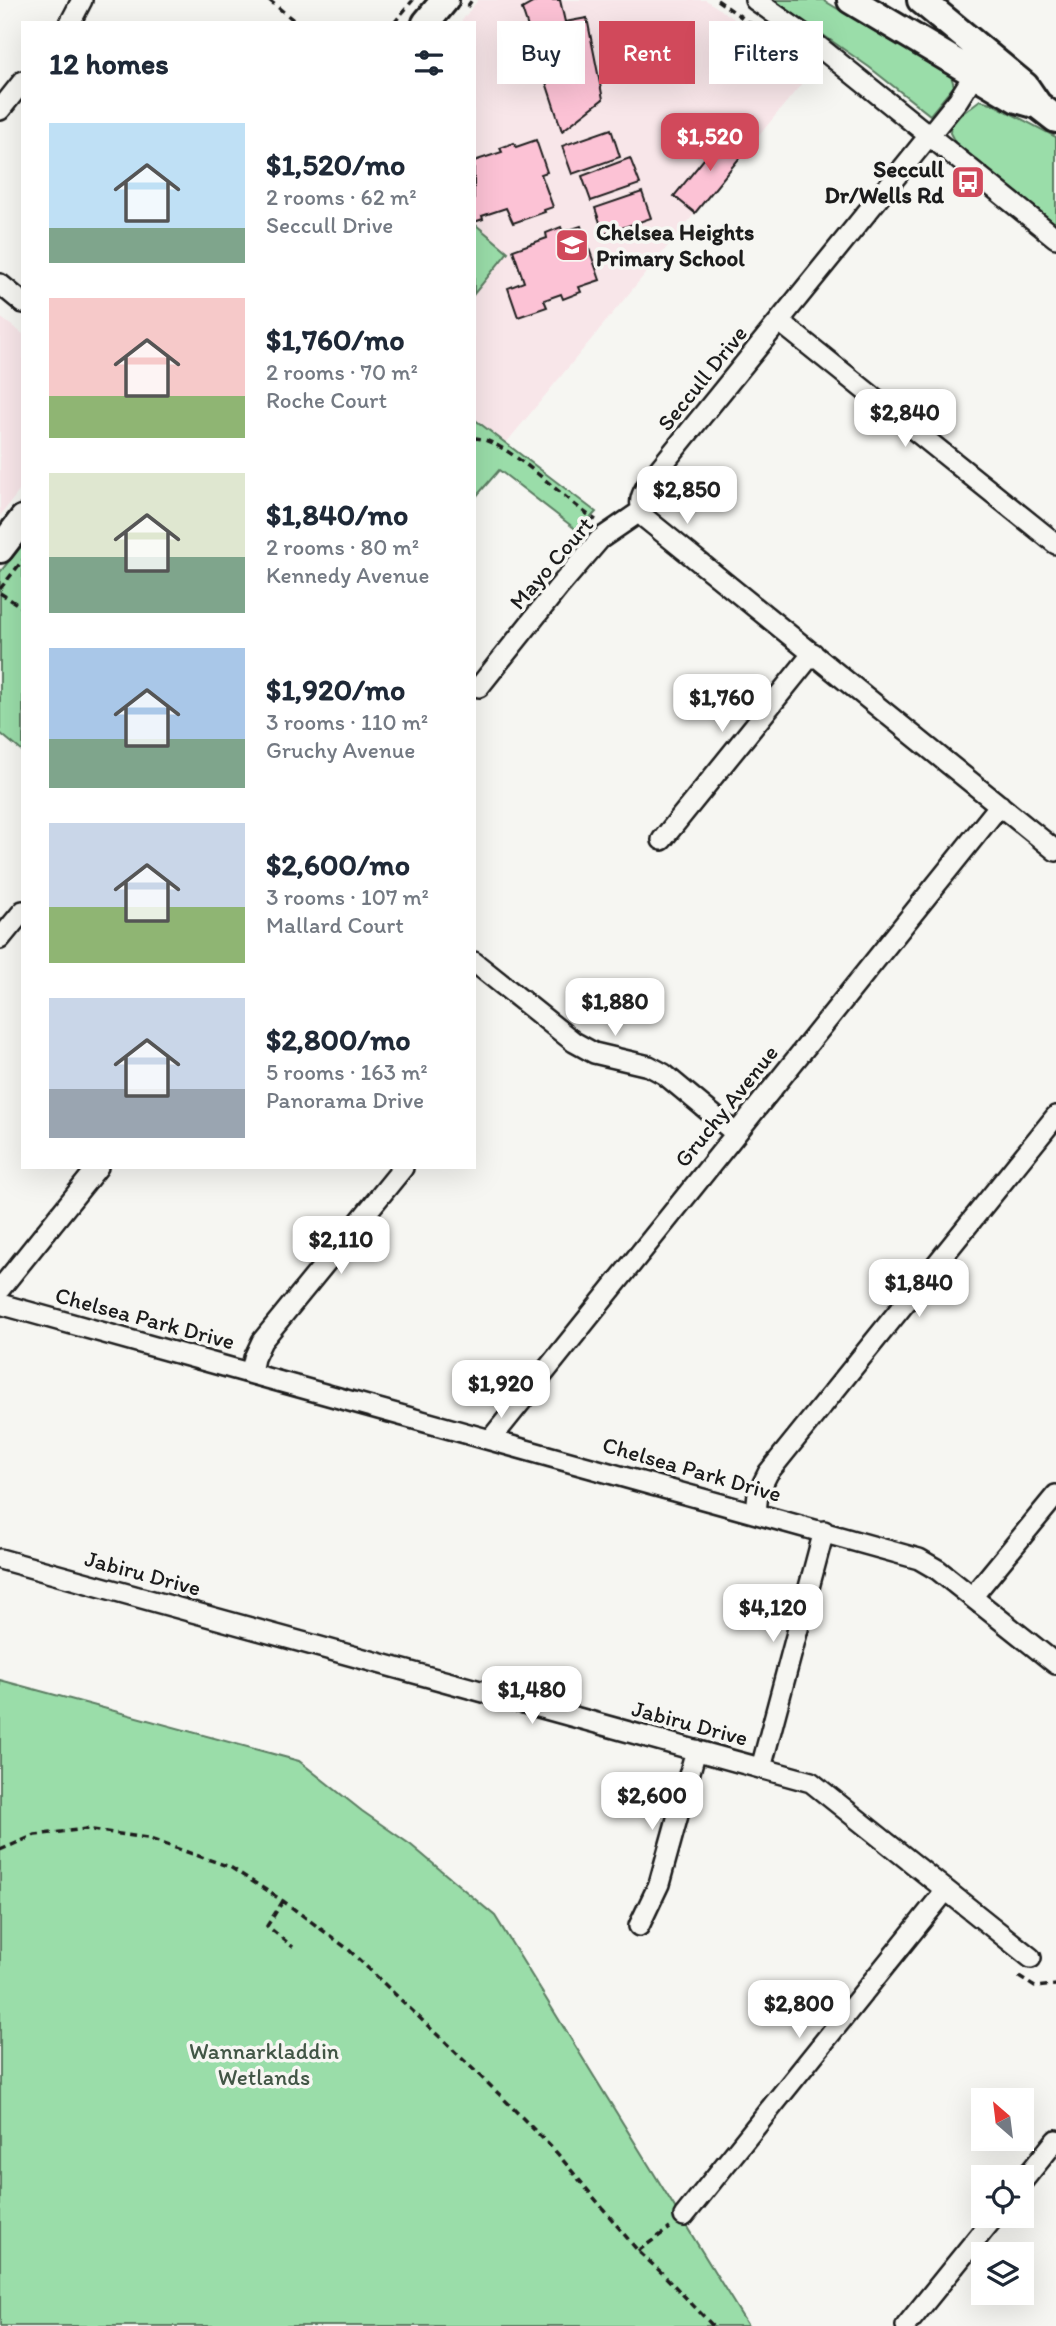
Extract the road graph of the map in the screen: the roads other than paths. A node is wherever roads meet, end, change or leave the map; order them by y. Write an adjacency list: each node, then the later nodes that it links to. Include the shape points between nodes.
1 (82, 0): 6 (street)
2 (445, 0): 7 (main road)
3 (755, 0): 12 (street)
4 (851, 0): 8 (main road)
5 (921, 0): 8 (main road)
6 (71, 21)
7 (428, 21)
8 (981, 64): 11 (main road, via 1017,99); 12 (street, Seccull Drive)
9 (21, 84): 10 (street)
10 (0, 110)
11 (1047, 112)
12 (929, 135): 13 (street); 16 (street, Seccull Drive)
13 (1056, 237)
14 (0, 284): 15 (street)
15 (21, 301)
16 (780, 322): 17 (street, Seccull Drive, via 651,479 642,492); 19 (street)
17 (640, 511): 21 (street); 22 (street, Mayo Court, via 600,539)
18 (21, 522): 20 (main road)
19 (1056, 544)
20 (0, 548)
21 (813, 653): 23 (street); 24 (street)
22 (479, 687)
23 (1000, 805): 25 (street); 30 (street, Gruchy Avenue)
24 (663, 840)
25 (1056, 851)
26 (21, 913): 27 (street)
27 (0, 939)
28 (476, 964): 30 (street, via 573,1042 594,1054 649,1066 664,1074)
29 (1056, 1116): 38 (street, via 768,1474 758,1493)
30 (736, 1133): 36 (street, Gruchy Avenue)
31 (96, 1169): 33 (street)
32 (402, 1169): 35 (street, via 262,1341)
33 (0, 1289)
34 (0, 1304): 35 (street, Chelsea Park Drive)
35 (251, 1372): 36 (street, Chelsea Park Drive)
36 (491, 1439): 38 (street, Chelsea Park Drive)
37 (1056, 1495): 41 (street)
38 (756, 1512): 39 (street, Chelsea Park Drive)
39 (824, 1531): 41 (street, Chelsea Park Drive, via 919,1559); 44 (street)
40 (0, 1559): 43 (street, Jabiru Drive)
41 (972, 1597): 42 (street, Chelsea Park Drive)
42 (1056, 1664)
43 (696, 1750): 44 (street, Jabiru Drive); 46 (street, via 659,1884)
44 (761, 1768): 45 (street, Jabiru Drive, via 811,1782)
45 (946, 1890): 47 (street, Jabiru Drive); 50 (street)
46 (639, 1926)
47 (1031, 1958)
48 (1056, 2140): 49 (street)
49 (1034, 2167)
50 (684, 2216)
51 (985, 2228): 52 (street)
52 (906, 2326)

